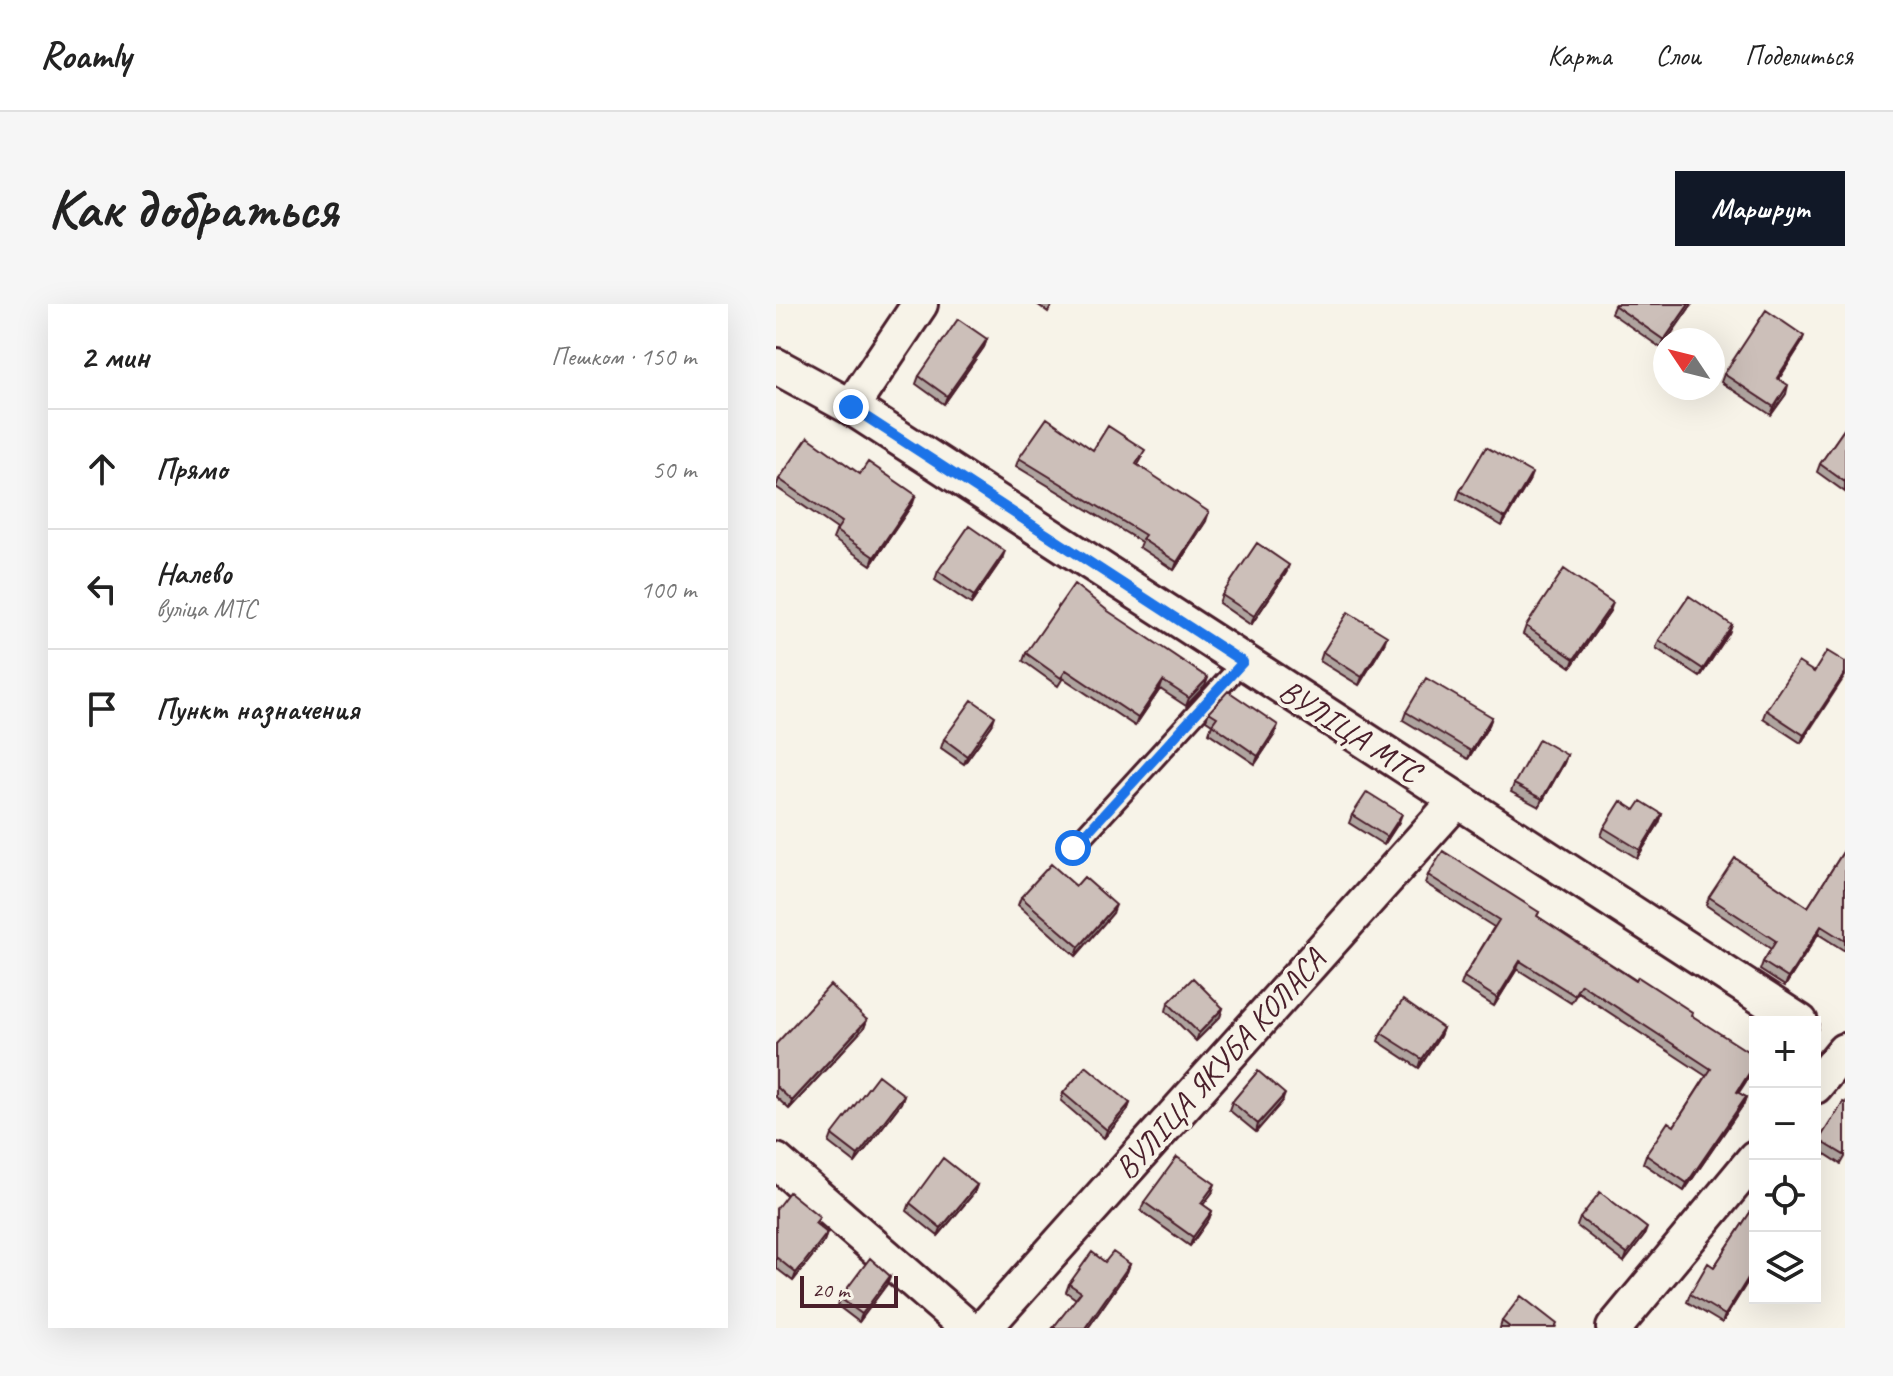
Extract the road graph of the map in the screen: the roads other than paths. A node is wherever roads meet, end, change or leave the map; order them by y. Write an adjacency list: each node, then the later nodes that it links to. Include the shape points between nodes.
1 (920, 304): 3 (street)
2 (776, 366): 3 (street, ВУЛІЦА МТС)
3 (851, 407): 4 (street, ВУЛІЦА МТС)
4 (1243, 662): 5 (street, ВУЛІЦА МТС); 6 (lane)
5 (1457, 800): 7 (street, ВУЛІЦА МТС); 14 (street, ВУЛІЦА ЯКУБА КОЛАСА)
6 (1073, 848)
7 (1791, 1016)
8 (1821, 1036): 9 (street)
9 (1845, 1051): 10 (street)
10 (1821, 1079)
11 (1753, 1160): 15 (street)
12 (776, 1161): 13 (street)
13 (968, 1328)
14 (984, 1328)
15 (1614, 1328)

